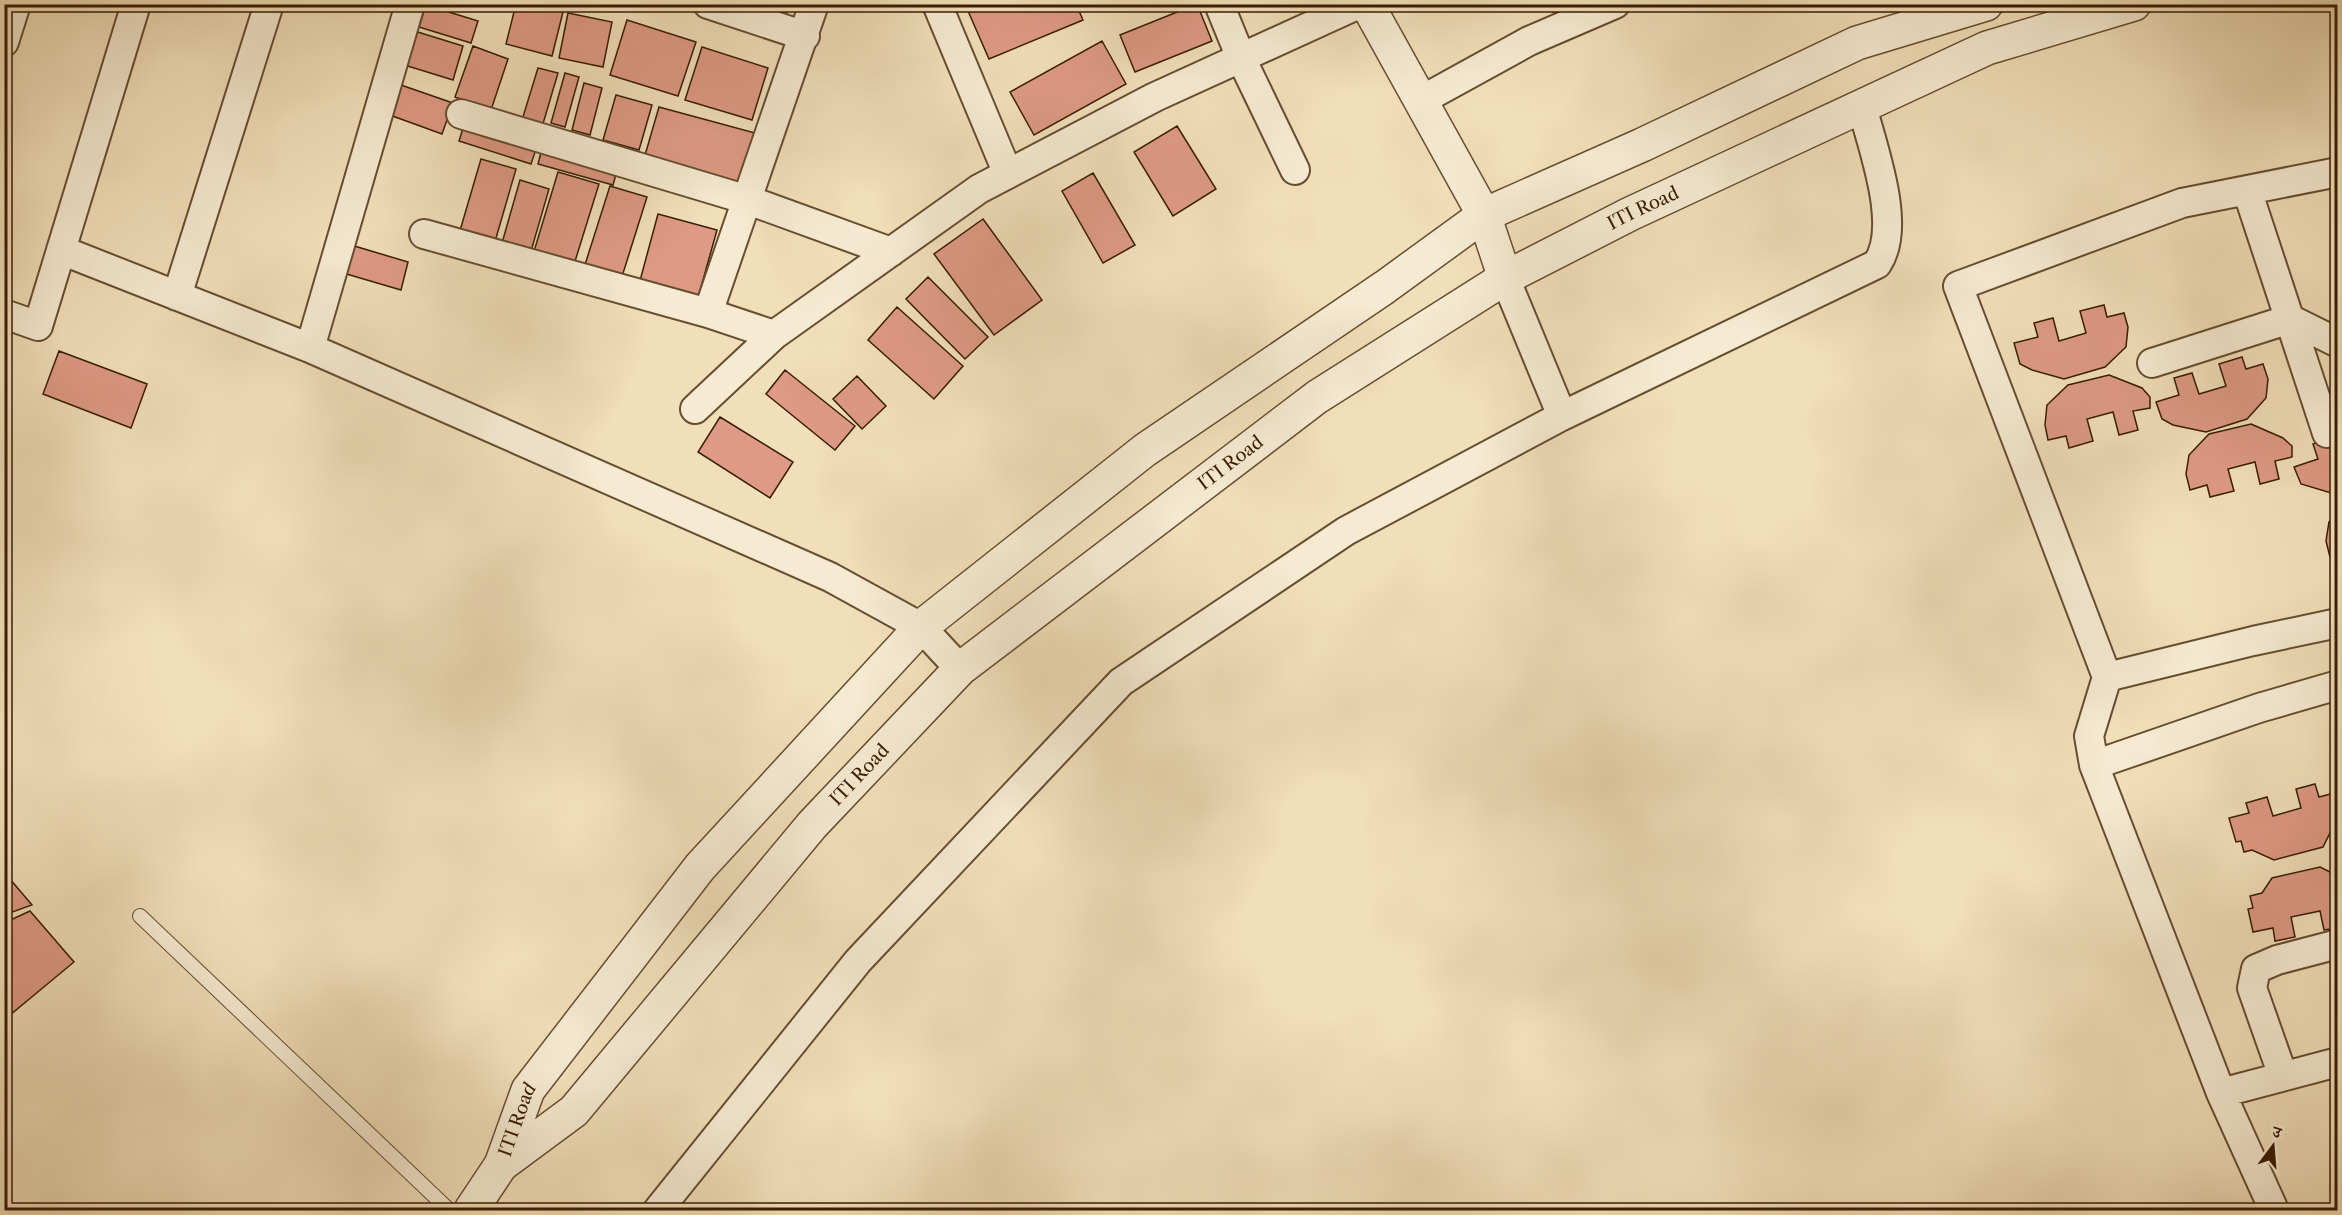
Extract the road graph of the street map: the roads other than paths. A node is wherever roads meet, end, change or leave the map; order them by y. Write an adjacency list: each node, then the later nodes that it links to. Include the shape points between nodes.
1 (16, 4): 15 (street)
2 (136, 4): 27 (street)
3 (269, 4): 30 (street)
4 (410, 4): 36 (street)
5 (708, 4): 14 (street)
6 (814, 4): 14 (street)
7 (937, 4): 22 (street)
8 (1220, 4): 16 (street)
9 (1359, 4): 16 (street)
10 (1368, 4): 17 (street)
11 (1615, 4): 17 (street, via 1529,41)
12 (1986, 4): 25 (street, ITI Road, via 1857,43)
13 (2134, 4): 18 (street, ITI Road, via 1987,48)
14 (805, 36): 24 (street)
15 (4, 42)
16 (1241, 58): 20 (street); 22 (street, via 1155,97)
17 (1420, 101): 25 (street)
18 (1862, 106): 29 (street, ITI Road, via 1630,214); 39 (street, via 1888,215 1884,254 1877,264)
19 (461, 114): 24 (street)
20 (1295, 170)
21 (2337, 172): 23 (street)
22 (1008, 174): 28 (street, via 980,189)
23 (2247, 190): 33 (street); 44 (street, via 2182,203 1958,286)
24 (748, 200): 28 (street); 31 (street)
25 (1484, 215): 29 (street); 42 (street, ITI Road, via 1145,450)
26 (424, 234): 31 (street)
27 (61, 250): 30 (street); 32 (street, via 38,326)
28 (891, 252): 34 (street)
29 (1505, 278): 39 (street); 43 (street, ITI Road, via 1317,397)
30 (177, 296): 36 (street)
31 (708, 313): 34 (street)
32 (4, 314)
33 (2290, 319): 35 (street); 37 (street); 40 (street)
34 (774, 335): 38 (street)
35 (2337, 343)
36 (310, 348): 42 (street, via 830,577)
37 (2152, 363)
38 (695, 409)
39 (1562, 416): 55 (street, via 1346,531 1121,682 858,961)
40 (2327, 433)
41 (2337, 623): 44 (street)
42 (921, 627): 43 (street); 52 (street, ITI Road, via 700,867 528,1090)
43 (960, 669): 52 (street, ITI Road, via 812,825 574,1111)
44 (2108, 676): 46 (street, via 2089,736)
45 (2337, 685): 46 (street)
46 (2094, 765): 51 (street)
47 (140, 916): 53 (lane)
48 (2337, 944): 50 (street, via 2256,969 2252,988)
49 (2337, 1062): 50 (street)
50 (2283, 1076): 51 (street)
51 (2221, 1093): 56 (street)
52 (501, 1165): 54 (street, ITI Road)
53 (448, 1210)
54 (471, 1210)
55 (658, 1210)
56 (2274, 1210)

